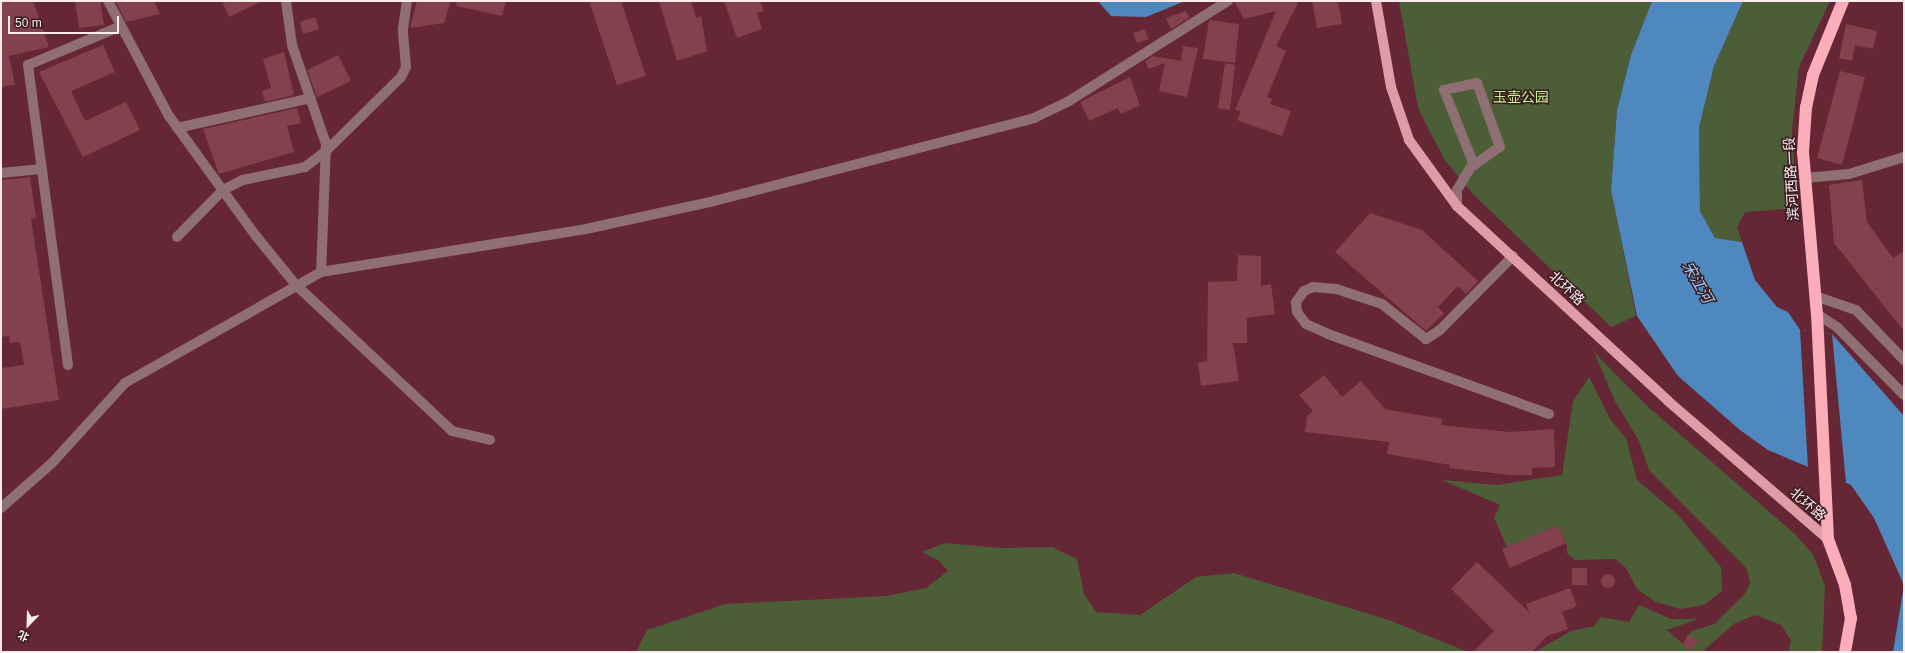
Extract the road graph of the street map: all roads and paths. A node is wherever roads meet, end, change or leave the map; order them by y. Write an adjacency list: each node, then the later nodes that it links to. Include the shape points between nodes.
1 (108, 1): 7 (street)
2 (286, 1): 8 (street, via 292,45)
3 (407, 1): 10 (street, via 403,29 406,67 401,77)
4 (1228, 1): 20 (street, via 1069,101 1034,118 714,201 586,229)
5 (1376, 1): 17 (main road, 北环路, via 1391,87 1409,140)
6 (1842, 1): 15 (highway, 滨河西路一段, via 1822,46 1806,107)
7 (119, 27): 9 (street); 13 (street, via 28,65)
8 (311, 98): 9 (street); 10 (street)
9 (177, 128): 16 (street)
10 (326, 151): 16 (street, via 305,167 243,180); 20 (street)
11 (1904, 157): 15 (street, via 1849,174)
12 (1474, 165): 12 (street, via 1500,147 1477,83 1444,90); 17 (street, via 1457,190)
13 (41, 169): 14 (street); 25 (street)
14 (1, 173)
15 (1805, 178): 22 (highway, 滨河西路一段)
16 (223, 190): 18 (street); 21 (street)
17 (1457, 206): 19 (main road, 北环路)
18 (177, 237)
19 (1513, 256): 27 (street, via 1440,330 1426,338 1387,307 1336,288 1313,287 1304,291 1296,302 1297,312 1306,324 1328,334); 30 (main road, 北环路, via 1668,401)
20 (321, 272): 21 (street)
21 (296, 285): 28 (street, via 452,431); 29 (street, via 125,383 52,463)
22 (1816, 296): 23 (highway, 滨河西路一段); 24 (street, via 1856,310)
23 (1817, 314): 26 (street, via 1837,327); 30 (highway, 滨河西路一段)
24 (1904, 360)
25 (68, 366)
26 (1904, 395)
27 (1548, 414)
28 (490, 440)
29 (1, 508)
30 (1828, 539): 31 (highway, 滨河西路一段, via 1845,585 1851,618)
31 (1845, 652)

